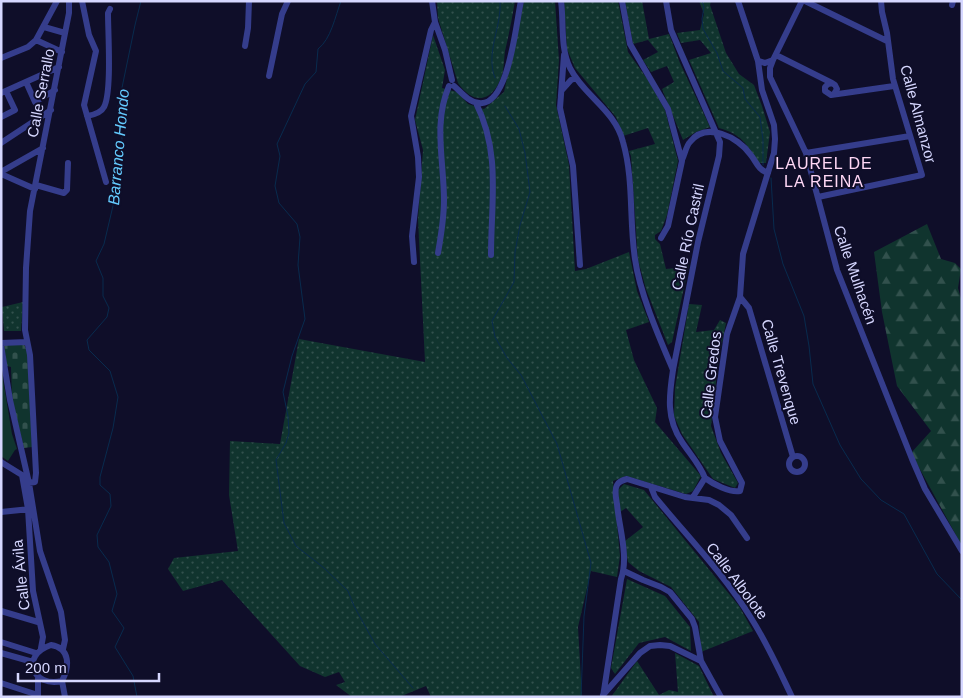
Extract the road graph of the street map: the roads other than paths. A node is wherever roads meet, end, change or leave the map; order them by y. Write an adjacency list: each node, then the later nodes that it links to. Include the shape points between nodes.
1 (57, 1): 16 (street)
2 (70, 1): 17 (street, Calle Serrallo)
3 (82, 1): 37 (street, via 96,51 84,105)
4 (249, 1): 20 (street)
5 (288, 1): 27 (street, via 282,14)
6 (432, 1): 15 (street)
7 (521, 1): 35 (street, via 503,84 494,96)
8 (561, 1): 22 (street)
9 (622, 1): 41 (street, via 630,44 668,109)
10 (666, 1): 39 (street, Calle Río Castril, via 671,30)
11 (738, 1): 25 (street, Calle Gredos)
12 (804, 1): 19 (street); 23 (street, Calle Mulhacén)
13 (881, 1): 19 (street, Calle Almanzor)
14 (110, 8): 37 (street, via 105,106 97,114)
15 (434, 22): 30 (street, via 445,50); 56 (street, via 411,116 419,177 412,236)
16 (44, 26): 17 (street); 18 (street)
17 (65, 33): 21 (street, Calle Serrallo)
18 (36, 40): 21 (street); 24 (street, via 28,47)
19 (887, 41): 31 (street, Calle Almanzor)
20 (245, 46)
21 (62, 52): 26 (street, Calle Serrallo)
22 (564, 54): 28 (street); 33 (street)
23 (774, 57): 25 (street, via 765,63); 31 (street, via 832,83 837,89 834,94); 45 (street, Calle Mulhacén, via 770,78)
24 (1, 58)
25 (758, 61): 49 (street, Calle Gredos, via 762,90 774,126 774,153)
26 (59, 67): 29 (street); 32 (street, Calle Serrallo)
27 (269, 76)
28 (576, 78): 33 (street); 62 (street, via 617,125 623,141 638,278)
29 (26, 82): 32 (street, via 35,102); 34 (street)
30 (452, 84): 35 (street); 54 (street, via 441,109 444,200)
31 (894, 86): 40 (street, Calle Almanzor)
32 (55, 90): 36 (street, Calle Serrallo)
33 (561, 91): 57 (street, via 563,122 573,166)
34 (4, 92): 38 (street, via 15,110)
35 (479, 104): 55 (street, via 488,134 494,174)
36 (51, 110): 42 (street); 44 (street, Calle Serrallo)
37 (88, 116): 50 (street)
38 (1, 117)
39 (718, 132): 43 (street, via 697,135); 49 (street, via 741,144 761,170); 61 (street, Calle Río Castril, via 719,156)
40 (910, 136): 45 (street); 52 (street, Calle Almanzor, via 922,175)
41 (678, 142): 43 (street); 46 (street)
42 (1, 143)
43 (688, 144): 46 (street)
44 (43, 148): 48 (street); 51 (street, Calle Serrallo)
45 (806, 153): 52 (street, Calle Mulhacén)
46 (682, 161): 53 (street, via 668,226)
47 (68, 164): 51 (street, via 67,190 64,193)
48 (1, 173): 51 (street)
49 (768, 173): 58 (street, Calle Gredos, via 743,254)
50 (106, 182)
51 (36, 187): 59 (street, Calle Serrallo, via 30,211 26,268)
52 (818, 197): 75 (street, Calle Mulhacén, via 837,270 912,459 925,489)
53 (661, 238)
54 (438, 253)
55 (491, 255)
56 (414, 262)
57 (580, 265)
58 (740, 298): 64 (street, Calle Trevenque, via 750,308); 68 (street, Calle Gredos, via 727,334 716,418 720,442 742,488 736,492)
59 (26, 342): 60 (street); 66 (street, Calle Serrallo, via 30,355)
60 (1, 344): 67 (street)
61 (677, 351): 62 (street, via 674,354); 63 (street, Calle Río Castril)
62 (665, 352): 63 (street)
63 (673, 370): 68 (street, Calle Río Castril, via 670,418)
64 (793, 457)
65 (1, 462): 67 (street)
66 (36, 473): 67 (street); 69 (street, via 35,482)
67 (25, 475): 69 (street); 72 (street)
68 (705, 478): 71 (street)
69 (29, 483): 72 (street)
70 (650, 487): 71 (street); 76 (street, via 627,479 617,483); 98 (street, Calle Albolote, via 751,617)
71 (693, 497): 74 (street, via 725,508)
72 (30, 509): 73 (street); 78 (street, Calle Ávila, via 30,566); 83 (street, via 40,551 61,612)
73 (1, 512)
74 (747, 538)
75 (962, 551)
76 (624, 570): 86 (street, via 670,592 692,619); 88 (street)
77 (1, 611): 78 (street)
78 (38, 622): 79 (street, Calle Ávila)
79 (43, 637): 81 (street, Calle Ávila); 82 (street, Calle Ávila)
80 (1, 642): 85 (street)
81 (51, 645): 82 (street); 83 (street)
82 (41, 648): 85 (street)
83 (63, 649): 90 (street, via 66,674)
84 (1, 652): 87 (street)
85 (36, 653): 87 (street)
86 (701, 661): 91 (street, via 670,646 654,645 640,653); 97 (street)
87 (33, 662): 89 (street)
88 (606, 674): 91 (street); 95 (street)
89 (38, 676): 92 (street); 94 (street)
90 (62, 681): 92 (street); 96 (street)
91 (616, 681): 95 (street)
92 (46, 682): 94 (street)
93 (1, 683): 94 (street)
94 (38, 693)
95 (603, 696)
96 (65, 697)
97 (721, 697)
98 (792, 697)

